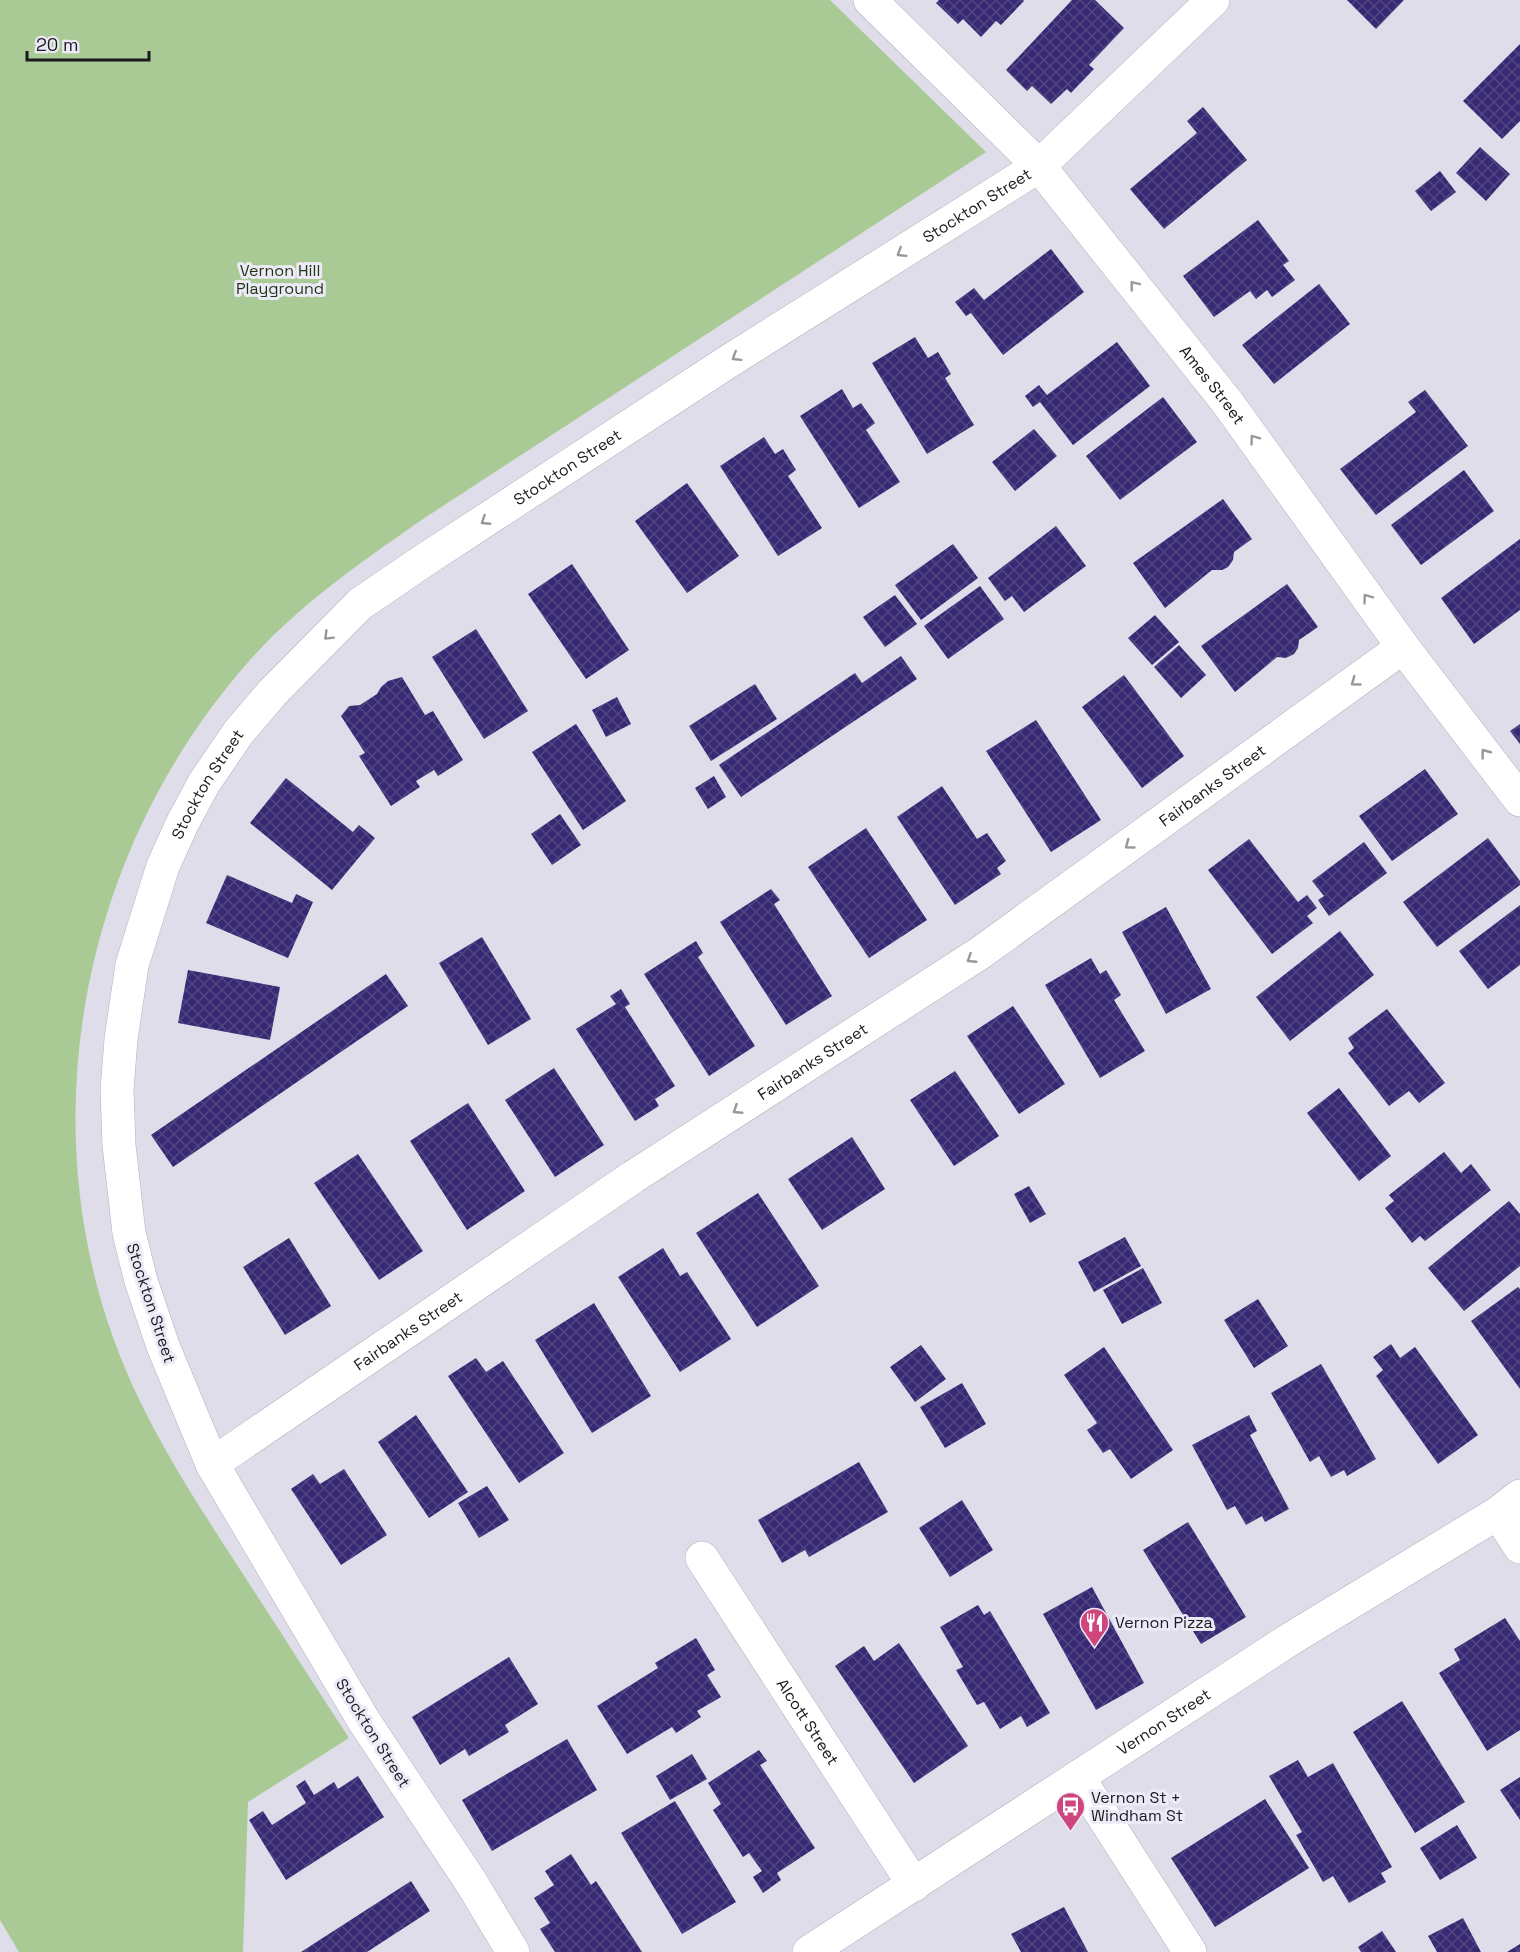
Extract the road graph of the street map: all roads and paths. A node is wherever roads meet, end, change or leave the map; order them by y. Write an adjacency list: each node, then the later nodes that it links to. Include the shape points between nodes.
1 (870, 0): 3 (street, Ames Street)
2 (1213, 0): 3 (street, Stockton Street)
3 (1039, 166): 4 (street, Ames Street, one-way to 3, via 1227,402); 6 (street, Stockton Street, one-way to 6, via 726,363 360,604 272,693 238,733 204,783 163,866 135,954 117,1090 118,1145 135,1259 163,1346)
4 (1403, 647): 5 (street, Ames Street, one-way to 4); 6 (street, Fairbanks Street, one-way to 6, via 980,953 633,1177)
5 (1520, 800)
6 (212, 1464): 12 (street, Stockton Street, via 364,1721)
7 (1509, 1505): 8 (street); 10 (street, Vernon Street, via 1292,1638)
8 (1520, 1547)
9 (702, 1558): 11 (street, Alcott Street)
10 (1078, 1777): 11 (street, Vernon Street); 14 (street)
11 (914, 1885): 13 (street, Vernon Street)
12 (513, 1952)
13 (809, 1952)
14 (1190, 1952)

